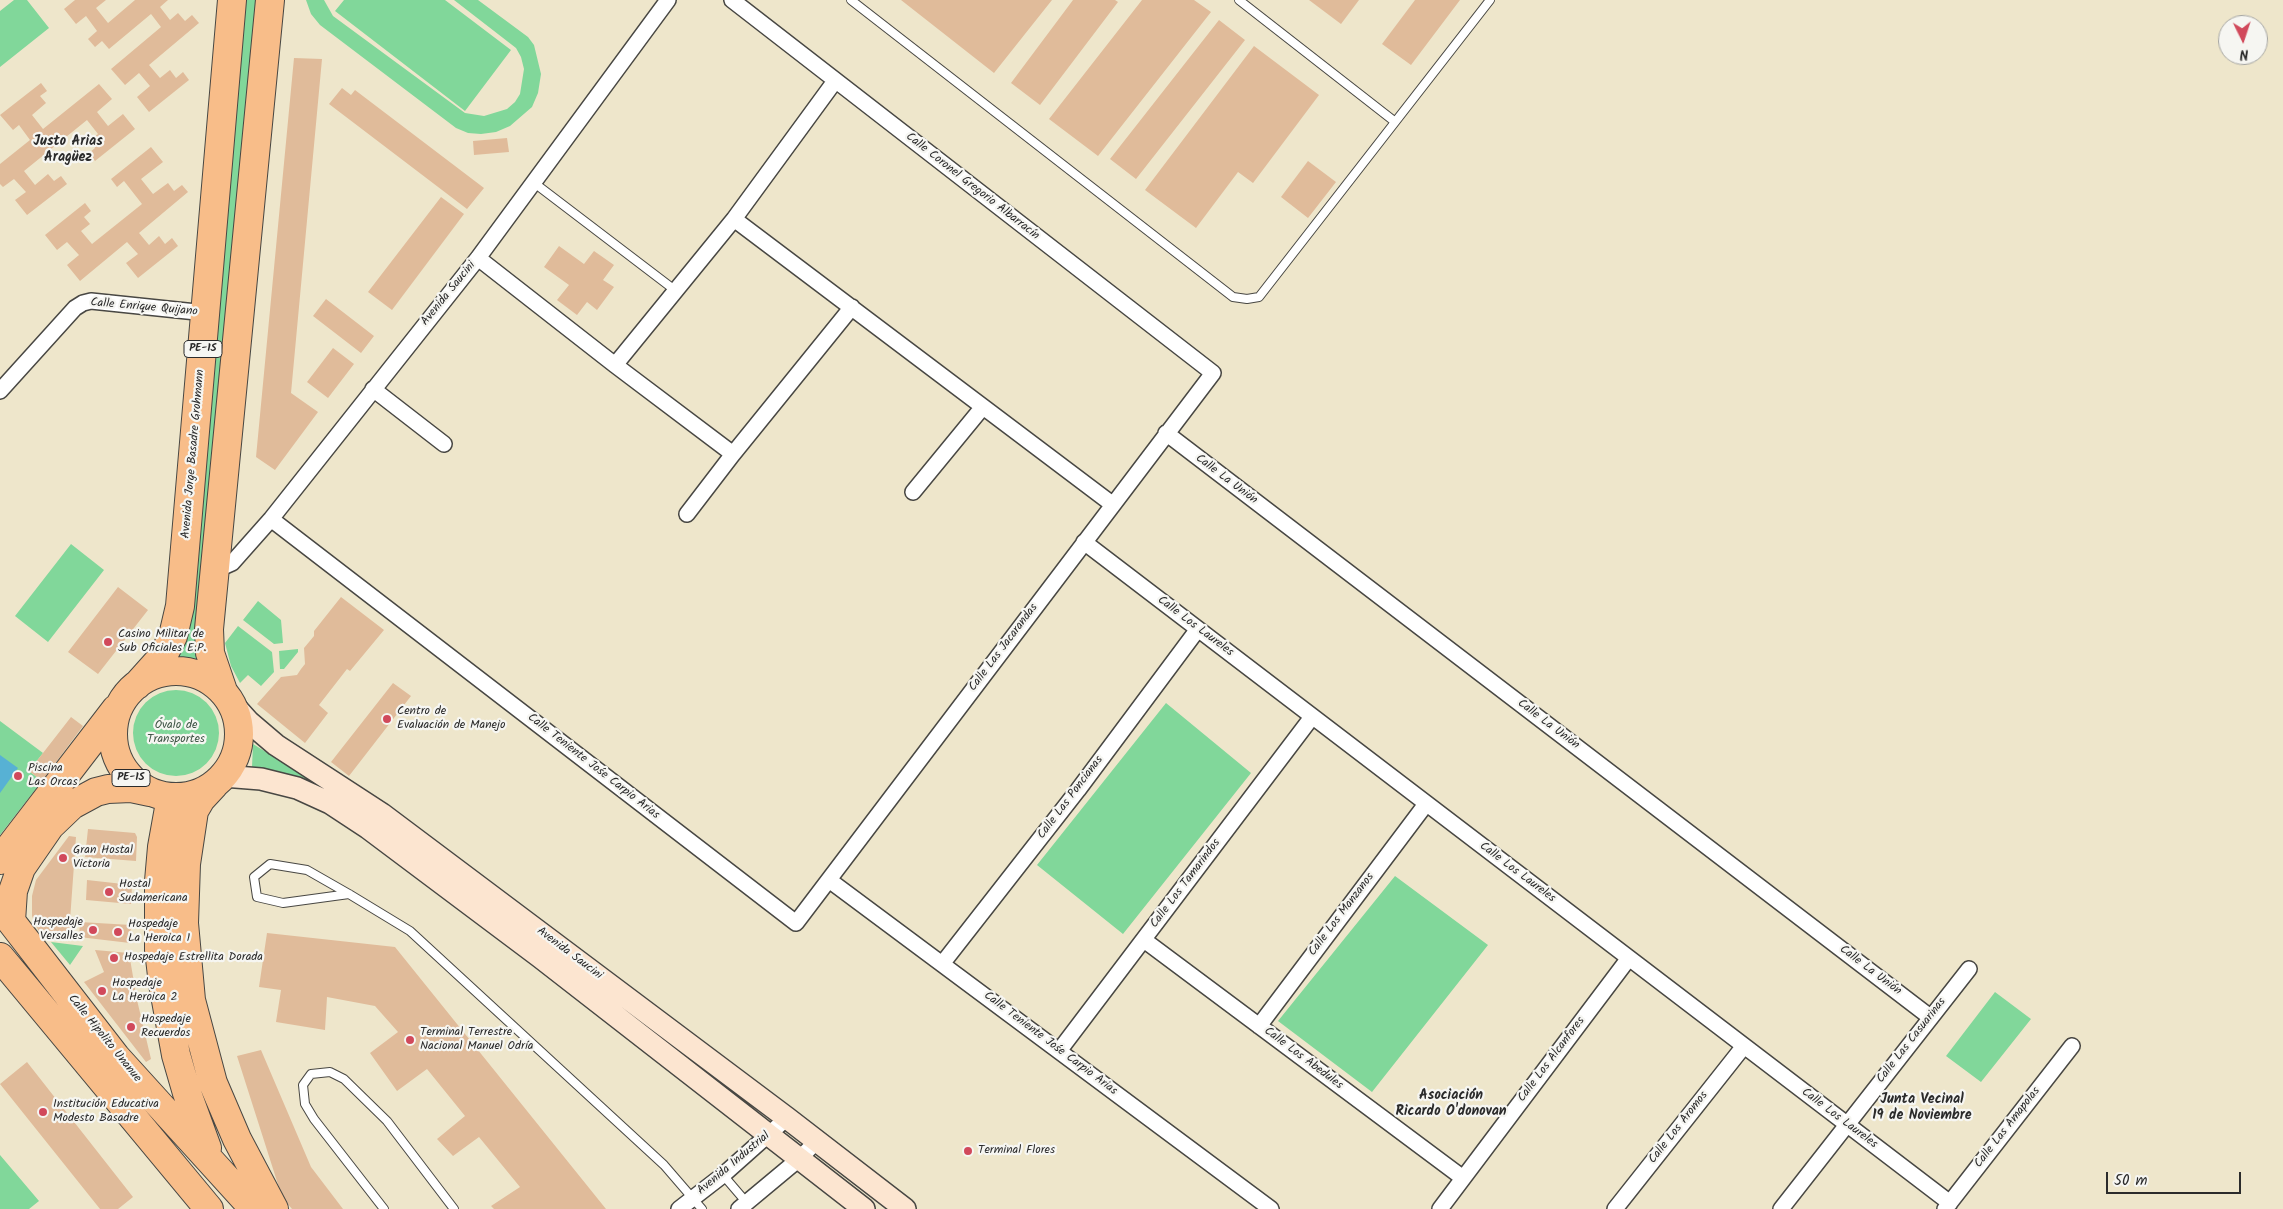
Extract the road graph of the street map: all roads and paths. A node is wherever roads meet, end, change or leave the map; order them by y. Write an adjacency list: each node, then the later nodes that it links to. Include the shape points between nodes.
1 (232, 0): 15 (highway, Avenida Jorge Basadre Grohmann / PE-1S)
2 (270, 0): 29 (highway, PE-1S)
3 (668, 0): 10 (street, Avenida Saucini)
4 (732, 0): 8 (street, Calle Coronel Gregorio Albarracín)
5 (851, 0): 9 (lane, via 1233,297 1247,299 1259,296)
6 (1239, 0): 9 (lane)
7 (1490, 0): 9 (lane)
8 (835, 80): 11 (street); 17 (street, Calle Coronel Gregorio Albarracín)
9 (1394, 121)
10 (534, 182): 12 (street, Avenida Saucini); 13 (lane)
11 (734, 219): 13 (street); 14 (street)
12 (478, 258): 16 (street); 18 (street, Avenida Saucini)
13 (676, 291): 16 (street)
14 (852, 307): 20 (street); 23 (street)
15 (206, 313): 19 (street, Calle Enrique Quijano, via 91,301 83,303 69,314); 31 (highway, Avenida Jorge Basadre Grohmann / PE-1S, via 180,606 173,636 163,656)
16 (615, 366): 23 (street)
17 (1213, 373): 21 (street, Calle Las Jacarandas)
18 (373, 389): 22 (street); 27 (street, Avenida Saucini)
19 (0, 391)
20 (982, 408): 24 (street); 25 (street)
21 (1166, 434): 25 (street, Calle Las Jacarandas); 49 (street, Calle La Unión)
22 (444, 444)
23 (733, 454): 26 (street)
24 (913, 492)
25 (1112, 504): 28 (street, Calle Las Jacarandas)
26 (687, 514)
27 (271, 519): 29 (street, Avenida Saucini, via 232,563); 41 (street, Calle Teniente Jośe Carpio Arias)
28 (1084, 542): 30 (street, Calle Los Laureles); 38 (street, Calle Las Jacarandas)
29 (214, 572): 32 (highway, PE-1S, via 210,652)
30 (1198, 629): 33 (street, Calle Los Laureles); 46 (street, Calle Las Poncianas)
31 (130, 692): 32 (highway, PE-1S, via 148,678 174,671 200,676); 35 (highway, PE-1S, via 114,726 116,753 130,777); 37 (highway)
32 (227, 697): 34 (highway, PE-1S, via 238,721 239,740 234,759); 43 (main road, Avenida Saucini / PE-1S, via 276,745 382,814)
33 (1312, 717): 36 (street, Calle Los Laureles); 42 (street, Calle Los Tamarindos)
34 (218, 781): 35 (highway, PE-1S, via 201,793 186,797); 43 (main road, Avenida Saucini / PE-1S, via 242,776 314,794); 67 (highway, via 200,799 194,811 186,864 184,923 191,1000 213,1083 237,1139)
35 (162, 795): 40 (highway, via 131,788 108,789 72,805 50,826 21,868); 59 (highway, via 158,924 163,984 176,1055)
36 (1426, 804): 45 (street, Calle Los Laureles); 50 (street, Calle Los Manzanos)
37 (0, 860)
38 (829, 880): 41 (street, Calle Las Jacarandas); 46 (street, Calle Teniente Jośe Carpio Arias)
39 (349, 894): 39 (lane, via 307,870 270,864 254,878 258,897 283,903); 62 (lane, via 410,930 664,1165)
40 (5, 914): 59 (highway, Calle Hipolito Unanue, via 116,1057)
41 (796, 923)
42 (1144, 940): 50 (street, Calle Los Abedules); 53 (street, Calle Los Tamarindos)
43 (546, 949): 48 (main road, Avenida Saucini / PE-1S)
44 (0, 957): 65 (highway)
45 (1629, 958): 51 (street, Calle Los Laureles); 61 (street, Calle Los Alcanfores)
46 (942, 964): 53 (street, Calle Teniente Jośe Carpio Arias)
47 (1969, 969): 49 (street, Calle Las Casuarinas)
48 (581, 976): 54 (main road, Avenida Saucini / PE-1S); 56 (main road, Avenida Saucini / PE-1S)
49 (1930, 1018): 55 (street, Calle Las Casuarinas)
50 (1258, 1026): 61 (street, Calle Los Abedules)
51 (1744, 1046): 55 (street, Calle Los Laureles); 75 (street, Calle Los Aromos)
52 (2072, 1046): 64 (street, Calle Las Amapolas)
53 (1059, 1051): 73 (street, Calle Teniente Jośe Carpio Arias)
54 (787, 1118): 56 (street, Avenida Industrial); 57 (main road, Avenida Saucini / PE-1S)
55 (1846, 1124): 64 (street, Calle Los Laureles); 76 (street, Calle Las Casuarinas)
56 (769, 1135): 58 (main road, Avenida Saucini / PE-1S); 60 (street, Avenida Industrial)
57 (817, 1141): 58 (street); 72 (main road, Avenida Saucini / PE-1S)
58 (799, 1159): 63 (street); 71 (main road, Avenida Saucini / PE-1S)
59 (212, 1161): 66 (highway, Calle Hipolito Unanue)
60 (722, 1175): 62 (street, Avenida Industrial); 63 (lane)
61 (1463, 1178): 74 (street, Calle Los Alcanfores)
62 (697, 1204): 70 (street, Avenida Industrial)
63 (743, 1206)
64 (1948, 1206)
65 (210, 1209)
66 (254, 1209)
67 (274, 1209)
68 (384, 1209): 69 (lane, via 305,1104 303,1085 311,1074 330,1072 344,1079 387,1121)
69 (454, 1209)
70 (679, 1209)
71 (864, 1209)
72 (905, 1209)
73 (1271, 1209)
74 (1440, 1209)
75 (1615, 1209)
76 (1781, 1209)

